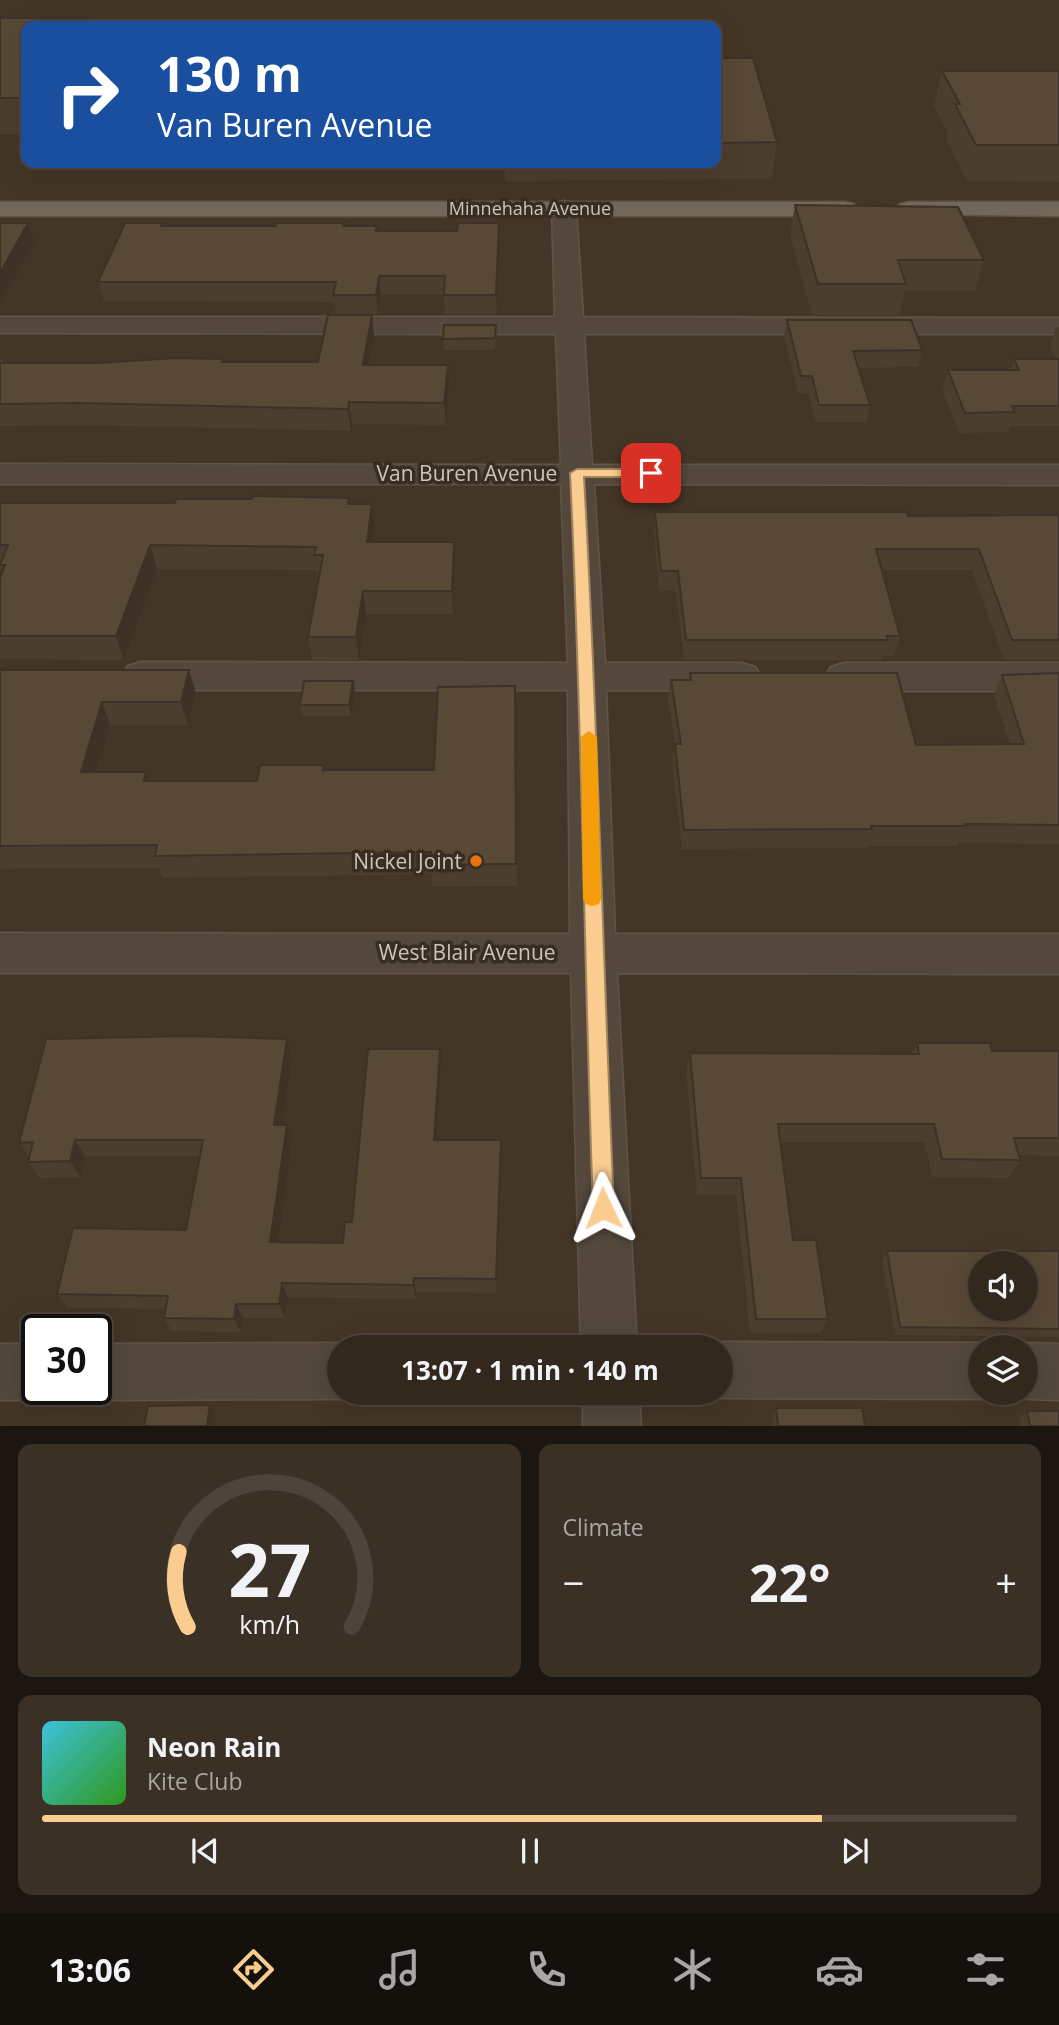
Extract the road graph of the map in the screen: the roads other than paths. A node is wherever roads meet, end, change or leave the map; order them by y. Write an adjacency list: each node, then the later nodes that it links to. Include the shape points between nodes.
1 (564, 208): 2 (main road, Minnehaha Avenue); 3 (main road, Minnehaha Avenue); 4 (street)
2 (0, 209)
3 (1059, 209)
4 (571, 325): 5 (street); 6 (street); 7 (street)
5 (0, 326)
6 (1059, 326)
7 (577, 473): 8 (street, Van Buren Avenue); 9 (street, Van Buren Avenue); 11 (street)
8 (0, 474)
9 (1059, 475)
10 (109, 676): 11 (street)
11 (587, 677): 12 (street); 13 (street)
12 (1059, 677)
13 (593, 952): 14 (street, West Blair Avenue); 15 (street, West Blair Avenue); 16 (street)
14 (0, 953)
15 (1059, 954)
16 (608, 1335)
17 (733, 1370): 19 (street)
18 (327, 1371): 23 (street)
19 (968, 1371)
20 (1038, 1371): 21 (street)
21 (1059, 1371)
22 (21, 1372): 24 (street)
23 (112, 1372)
24 (0, 1373)
25 (611, 1405): 26 (street)
26 (612, 1426)

